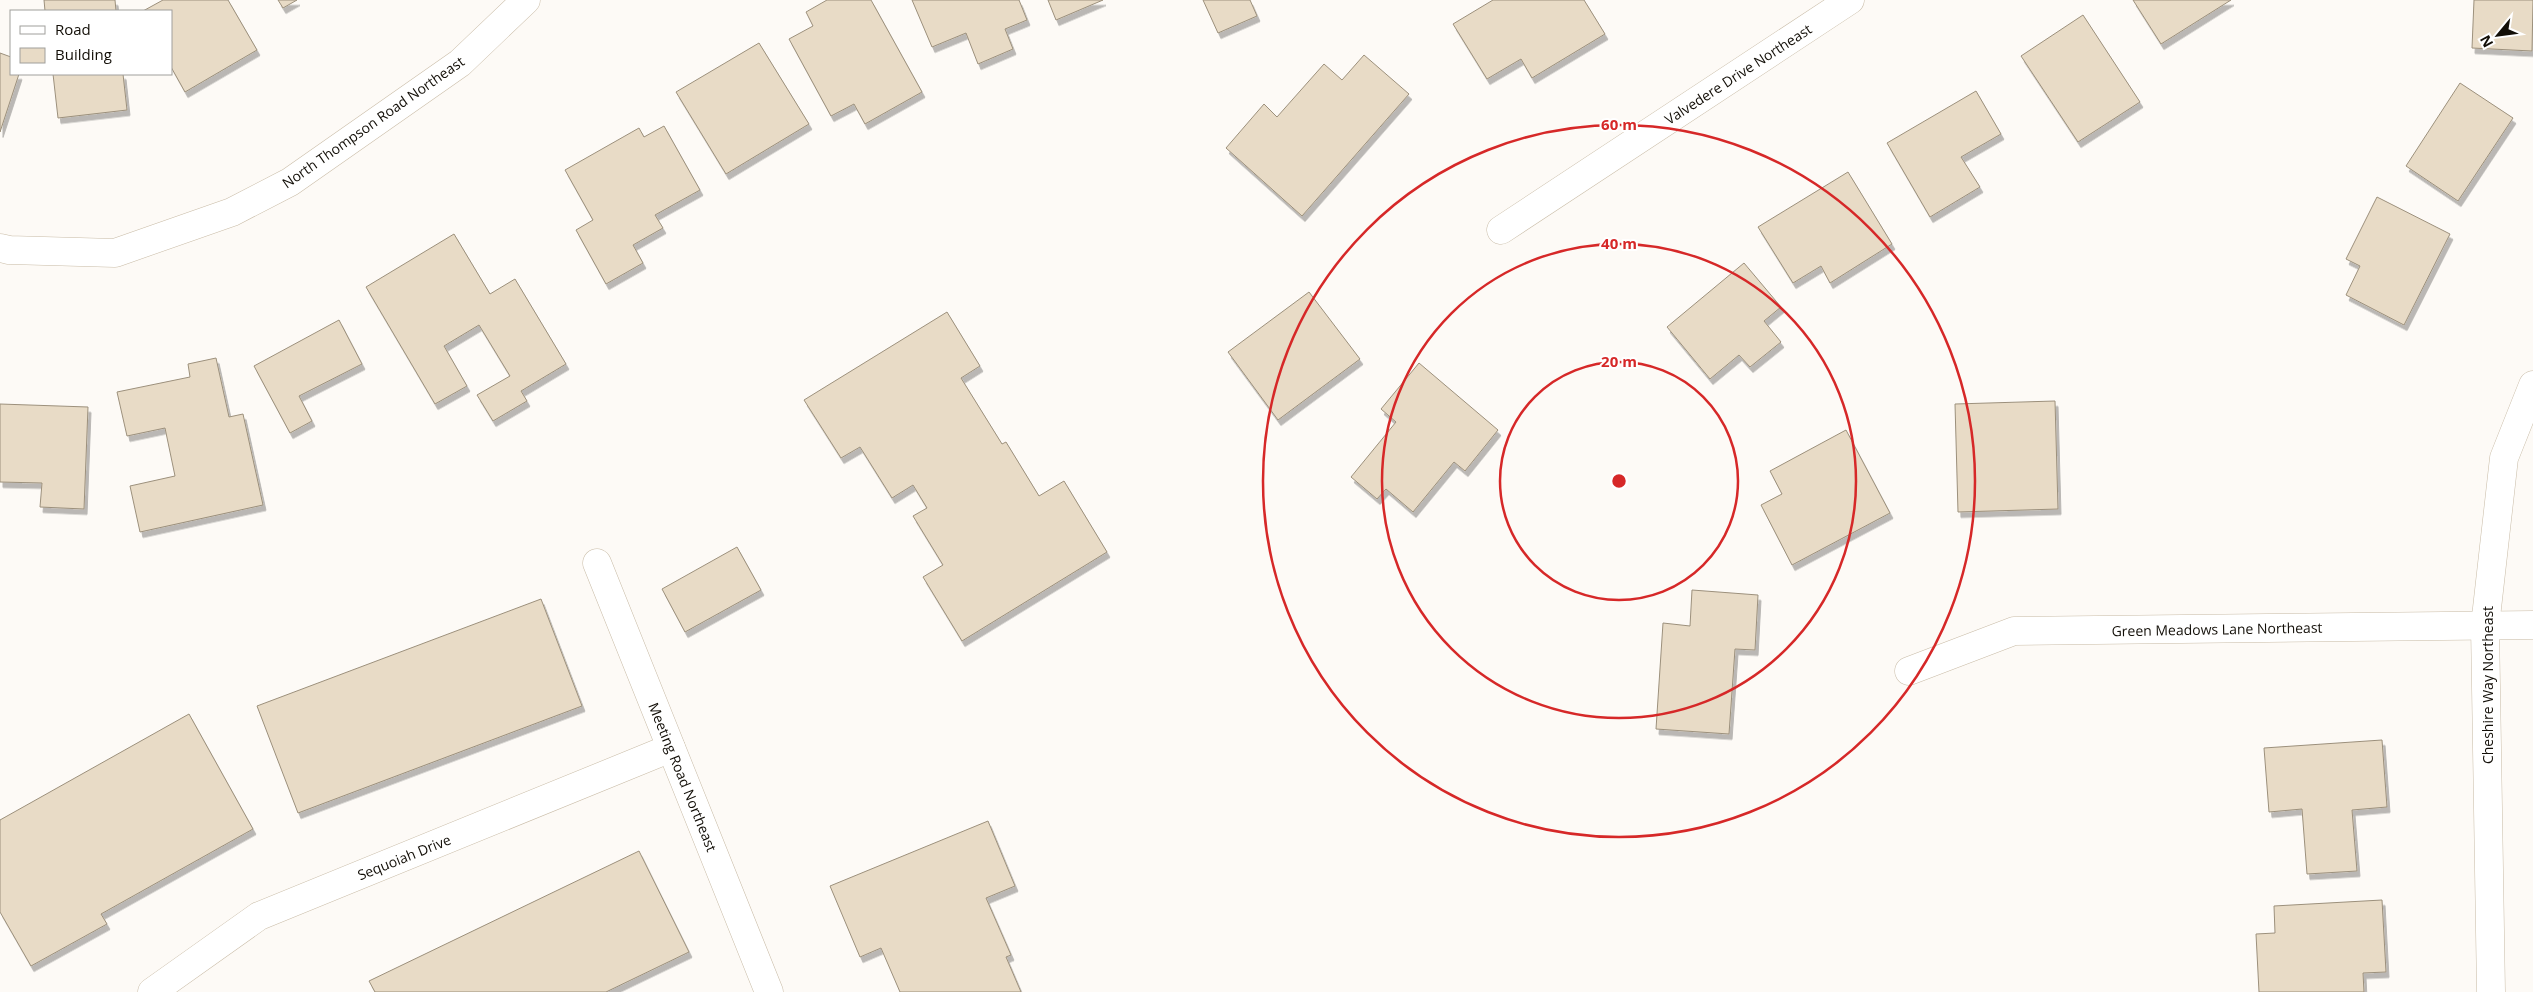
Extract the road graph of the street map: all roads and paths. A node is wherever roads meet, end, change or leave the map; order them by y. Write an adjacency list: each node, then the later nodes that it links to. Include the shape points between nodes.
1 (526, 0): 4 (street, North Thompson Road Northeast, via 460,63 290,182 232,212 115,254)
2 (1850, 0): 3 (street, Valvedere Drive Northeast)
3 (1501, 230)
4 (0, 248)
5 (2533, 385): 8 (street, Cheshire Way Northeast, via 2504,458)
6 (597, 563): 10 (street, Meeting Road Northeast)
7 (2533, 625): 8 (street, Green Meadows Lane Northeast)
8 (2485, 626): 9 (street, Green Meadows Lane Northeast, via 2014,631); 13 (street, Cheshire Way Northeast)
9 (1909, 672)
10 (671, 748): 11 (street, Sequoiah Drive, via 259,916); 12 (street, Meeting Road Northeast)
11 (152, 992)
12 (769, 992)
13 (2491, 992)

